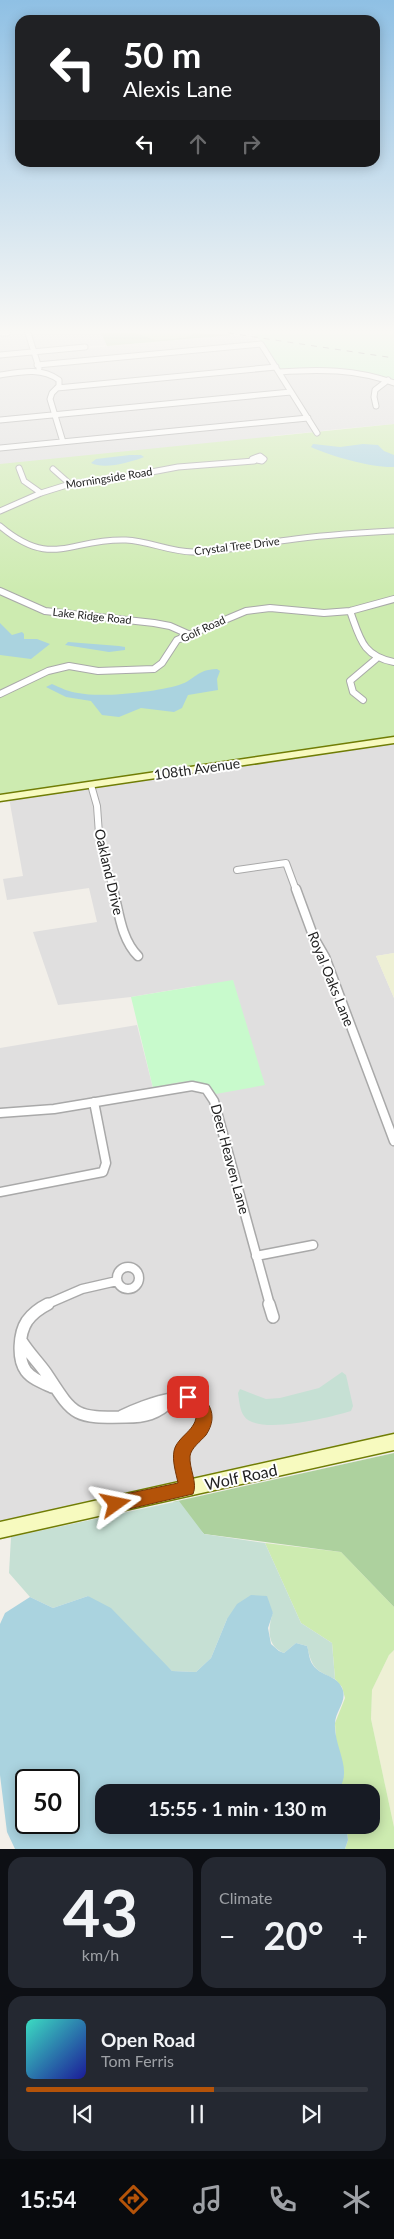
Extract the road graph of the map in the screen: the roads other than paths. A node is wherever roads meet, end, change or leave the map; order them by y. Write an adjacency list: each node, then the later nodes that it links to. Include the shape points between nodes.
1 (55, 419): 5 (street)
2 (295, 419): 5 (street)
3 (309, 419): 4 (street)
4 (317, 433)
5 (63, 442): 6 (street)
6 (0, 448)
7 (254, 461): 10 (street, Morningside Road, via 178,467)
8 (19, 468): 11 (street, via 24,481)
9 (53, 469): 10 (street)
10 (70, 484): 11 (street, Morningside Road)
11 (41, 493): 12 (street, Morningside Road)
12 (0, 511)
13 (0, 526): 14 (street, Crystal Tree Drive, via 18,542 39,549 124,540 184,552)
14 (394, 531)
15 (0, 592): 18 (street, Lake Ridge Road, via 14,595 45,612 154,623)
16 (394, 599): 17 (street, Golf Road)
17 (350, 611): 18 (street, Golf Road, via 324,613 286,608 260,609 235,614); 19 (street, via 365,648)
18 (188, 634): 21 (street, Golf Road, via 170,646 166,659 154,668 98,671 69,666 48,671)
19 (376, 659): 20 (street); 22 (street, via 350,681 353,692)
20 (394, 662)
21 (0, 694)
22 (363, 700)
23 (394, 740): 24 (street, 108th Avenue)
24 (92, 785): 25 (street, 108th Avenue); 27 (street, Oakland Drive, via 99,834 124,933 130,948)
25 (0, 798)
26 (237, 870): 30 (street, Royal Oaks Lane, via 286,863)
27 (138, 956)
28 (94, 1102): 29 (street, Deer Heaven Lane); 31 (street, via 105,1168 99,1174); 33 (street, Deer Heaven Lane, via 192,1086 208,1091 214,1101)
29 (0, 1113)
30 (394, 1141)
31 (0, 1192)
32 (312, 1245): 33 (street)
33 (256, 1256): 35 (street, Deer Heaven Lane)
34 (117, 1281): 36 (street, via 90,1287 40,1307 26,1323)
35 (273, 1318)
36 (22, 1342): 37 (street); 37 (street, via 20,1361 25,1372)
37 (52, 1387): 39 (street, via 73,1410 104,1418 136,1418 152,1414 170,1400 188,1397 198,1402 202,1408 203,1423 182,1451)
38 (394, 1442): 39 (street, Wolf Road)
39 (187, 1489): 40 (street, Wolf Road)
40 (0, 1530)

